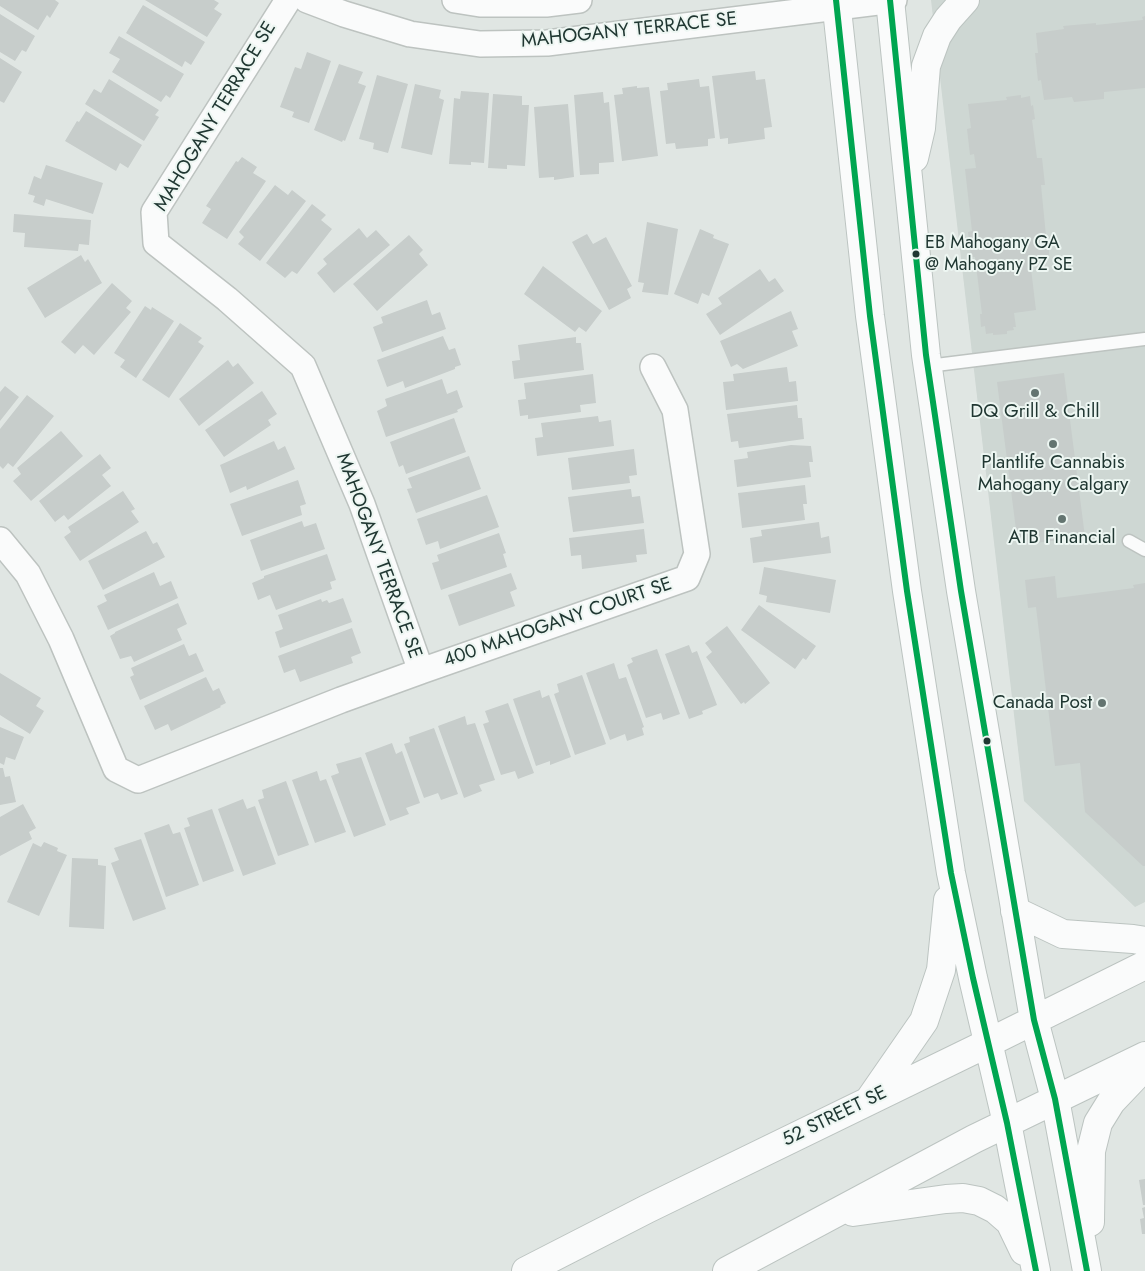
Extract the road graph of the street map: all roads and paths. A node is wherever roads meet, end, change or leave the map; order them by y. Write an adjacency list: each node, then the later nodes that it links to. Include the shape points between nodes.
1 (288, 0): 18 (street, MAHOGANY TERRACE SE, via 154,212 156,243 227,299 303,366 362,504)
2 (307, 0): 10 (street, MAHOGANY TERRACE SE, via 410,34 480,44)
3 (455, 0): 9 (street, MAHOGANY TERRACE SE, via 480,4)
4 (579, 0): 9 (street, MAHOGANY TERRACE SE)
5 (890, 0): 6 (street, MAHOGANY TERRACE SE); 8 (street, MAHOGANY TERRACE SE); 11 (street)
6 (894, 0)
7 (965, 0): 11 (street, via 937,36 926,66 921,128)
8 (836, 3): 10 (street, MAHOGANY TERRACE SE); 19 (street, via 871,326 907,591)
9 (546, 4): 10 (street)
10 (547, 43)
11 (908, 179): 13 (street)
12 (1145, 339): 13 (lane)
13 (928, 366): 20 (street, via 961,591)
14 (653, 367): 18 (street, 400 MAHOGANY COURT SE, via 675,410 697,554 687,578)
15 (0, 540): 18 (street, MAHOGANY TERRACE SE, via 28,574 116,769 138,780)
16 (1129, 541): 17 (lane)
17 (1145, 550)
18 (421, 671)
19 (951, 874): 24 (street); 28 (street, via 941,970 924,1021)
20 (1015, 911): 21 (street, via 1063,934); 23 (street)
21 (1145, 941)
22 (1145, 965): 23 (street, 52 STREET SE)
23 (1034, 1020): 24 (street, 52 STREET SE); 27 (street)
24 (988, 1043): 28 (street, 52 STREET SE); 29 (street)
25 (1145, 1056): 27 (street)
26 (1145, 1066): 34 (street, via 1111,1102 1098,1123 1091,1151)
27 (1055, 1099): 29 (street); 34 (street)
28 (869, 1101): 31 (street, 52 STREET SE)
29 (1007, 1123): 30 (street); 33 (street)
30 (834, 1215): 32 (street); 33 (street, via 963,1198 979,1201 1010,1222)
31 (526, 1271)
32 (727, 1271)
33 (1035, 1271)
34 (1088, 1271)

